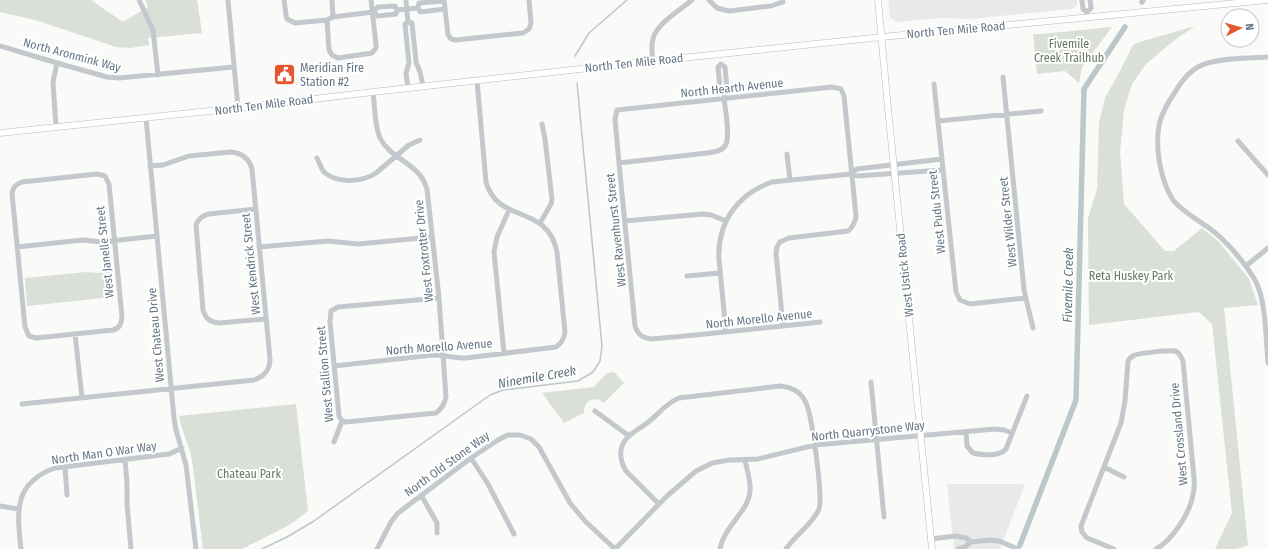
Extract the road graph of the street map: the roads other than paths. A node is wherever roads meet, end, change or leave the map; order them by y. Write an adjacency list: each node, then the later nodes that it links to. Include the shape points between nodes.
1 (139, 0): 32 (street, via 153,30)
2 (228, 0): 31 (street)
3 (284, 0): 23 (street, via 287,19 290,21 295,23)
4 (332, 0): 22 (street)
5 (371, 0): 20 (street)
6 (405, 0): 17 (street)
7 (444, 0): 16 (street, via 419,3); 18 (street)
8 (529, 0): 18 (street, via 531,23 529,29 523,33 451,39 448,35)
9 (692, 0): 29 (street, via 656,31 652,46)
10 (709, 0): 15 (street, via 717,8 729,11 772,6)
11 (878, 0): 25 (main road, West Ustick Road)
12 (1082, 0): 21 (street)
13 (1090, 0): 21 (street, via 1091,8)
14 (1268, 0): 21 (main road, North Ten Mile Road)
15 (782, 2)
16 (418, 8): 17 (street); 18 (street, via 420,12)
17 (407, 9): 19 (street); 24 (street)
18 (445, 9)
19 (397, 10): 20 (street, via 395,6 378,8); 20 (street, via 396,14 378,16)
20 (373, 12): 22 (street); 23 (street, via 376,45 374,51 369,54 338,58 332,55)
21 (1087, 15): 25 (main road, North Ten Mile Road)
22 (333, 17): 23 (street)
23 (327, 20)
24 (408, 22): 36 (street, via 412,23 416,62); 37 (street, via 405,24 409,63 406,73)
25 (882, 37): 27 (main road, North Ten Mile Road); 56 (main road, West Ustick Road)
26 (0, 46): 30 (street, North Aronmink Way)
27 (719, 54): 29 (main road, North Ten Mile Road); 39 (street, via 720,89 724,92)
28 (1268, 57): 74 (street, via 1214,61 1202,64 1191,71 1181,81 1166,106 1158,131 1161,174 1174,201 1219,236)
29 (653, 61): 34 (main road, North Ten Mile Road)
30 (58, 63): 32 (street, North Aronmink Way, via 113,78); 47 (street, via 52,82)
31 (234, 67): 32 (street, North Aronmink Way); 40 (street)
32 (158, 75)
33 (1003, 77): 43 (street, West Wilder Street)
34 (476, 81): 36 (main road, North Ten Mile Road); 64 (street, via 486,182 493,198)
35 (934, 84): 45 (street, West Pudu Street)
36 (423, 86): 37 (main road, North Ten Mile Road)
37 (408, 88): 38 (main road, North Ten Mile Road)
38 (374, 92): 40 (main road, North Ten Mile Road); 52 (street, West Foxtrotter Drive, via 378,133 387,148)
39 (724, 98): 41 (street, North Hearth Avenue); 55 (street, via 727,138 725,146 720,151); 60 (street, North Hearth Avenue, via 832,87 841,89 844,96)
40 (238, 108): 44 (main road, North Ten Mile Road)
41 (617, 110): 55 (street, West Ravenhurst Street, via 615,119)
42 (1041, 111): 43 (street)
43 (1007, 114): 45 (street); 78 (street, West Wilder Street)
44 (146, 118): 47 (main road, North Ten Mile Road); 57 (street, West Chateau Drive)
45 (938, 121): 54 (street, West Pudu Street)
46 (542, 124): 67 (street, via 552,199)
47 (56, 128): 48 (main road, North Ten Mile Road)
48 (0, 134)
49 (420, 140): 52 (street)
50 (1238, 141): 61 (street)
51 (787, 154): 62 (street)
52 (396, 156): 53 (street, via 376,174 348,181 324,172); 69 (street, West Foxtrotter Drive, via 415,170 425,184)
53 (317, 158)
54 (942, 159): 56 (street); 58 (street, West Pudu Street)
55 (618, 163): 65 (street, West Ravenhurst Street)
56 (894, 164): 59 (main road, West Ustick Road); 60 (street, via 857,169)
57 (150, 166): 63 (street, West Kendrick Street, via 163,165 189,156 231,152 242,155 247,158 252,169); 68 (street, West Chateau Drive)
58 (943, 170): 59 (street); 78 (street, West Pudu Street, via 956,292 960,300 970,304)
59 (895, 173): 60 (street, via 857,176); 100 (main road, West Ustick Road)
60 (852, 174): 62 (street); 81 (street, via 856,216 848,231 789,238 780,242 777,247)
61 (1268, 175)
62 (790, 180): 66 (street, via 772,182 756,189 738,204)
63 (256, 209): 72 (street, West Kendrick Street); 79 (street, via 209,214 199,219 196,224 203,310 208,320 214,323)
64 (508, 210): 67 (street); 86 (street, via 494,252)
65 (625, 221): 66 (street, via 703,214); 85 (street, West Ravenhurst Street, via 635,326 641,336)
66 (726, 221): 75 (street, via 719,248)
67 (540, 223): 86 (street, North Morello Avenue, via 554,241 557,252 564,338 556,347)
68 (157, 236): 70 (street); 91 (street, West Chateau Drive)
69 (432, 236): 72 (street, via 358,244 328,241); 77 (street, West Foxtrotter Drive)
70 (114, 241): 71 (street, via 83,240); 71 (street, West Janelle Street, via 109,184 105,176 97,174 22,182 14,187 12,193); 84 (street, West Janelle Street, via 122,317 120,326 113,330)
71 (17, 247): 84 (street, via 24,327 29,336 36,338)
72 (259, 247): 79 (street, West Kendrick Street)
73 (1268, 248): 74 (street)
74 (1246, 266): 88 (street, via 1256,282 1260,295)
75 (720, 273): 76 (street); 83 (street)
76 (687, 276)
77 (438, 298): 87 (street, West Foxtrotter Drive); 89 (street, West Stallion Street, via 338,307 331,311)
78 (1026, 298): 82 (street, West Wilder Street)
79 (266, 319): 91 (street, West Kendrick Street, via 270,364 260,378)
80 (820, 322): 81 (street, North Morello Avenue)
81 (783, 326): 83 (street, North Morello Avenue)
82 (1034, 328)
83 (726, 332): 85 (street, North Morello Avenue)
84 (75, 334): 93 (street)
85 (652, 339)
86 (504, 353): 87 (street, North Morello Avenue, via 466,358)
87 (443, 355): 89 (street, North Morello Avenue); 96 (street, West Foxtrotter Drive, via 446,397 441,409 436,412 346,422)
88 (1268, 363)
89 (334, 366): 96 (street, West Stallion Street, via 339,416)
90 (871, 382): 101 (street)
91 (171, 388): 93 (street); 104 (street, West Chateau Drive, via 176,430)
92 (1027, 396): 98 (street)
93 (82, 398): 94 (street)
94 (22, 404)
95 (595, 411): 99 (street)
96 (342, 420): 102 (street, West Stallion Street)
97 (966, 432): 98 (street, North Quarrystone Way, via 995,429); 98 (street, via 967,446 973,453 997,454 1003,453 1006,449); 100 (street, North Quarrystone Way)
98 (1012, 433)
99 (629, 436): 103 (street, via 647,424 669,403 679,398 780,386 792,388 805,400 809,407); 113 (street, via 620,453 623,466)
100 (921, 436): 101 (street, North Quarrystone Way); 119 (main road, West Ustick Road)
101 (877, 441): 103 (street, North Quarrystone Way); 116 (street)
102 (334, 442)
103 (815, 445): 107 (street, North Quarrystone Way); 127 (street, via 819,509)
104 (182, 448): 106 (street, North Man O War Way, via 169,454); 123 (street, West Chateau Drive)
105 (471, 458): 112 (street, North Old Stone Way); 118 (street); 125 (street, North Old Stone Way, via 508,436 520,435 531,439 539,447 570,503)
106 (125, 459): 108 (street, North Man O War Way); 122 (street)
107 (745, 460): 113 (street, North Quarrystone Way, via 723,460 706,466 691,475); 126 (street, via 750,485 749,497 727,530)
108 (65, 466): 111 (street); 115 (street, North Man O War Way, via 48,470 34,480 24,493)
109 (1104, 467): 110 (street); 131 (street, via 1081,526 1087,538); 132 (street, West Crossland Drive, via 1119,429 1130,357 1136,354 1170,351 1178,353 1183,361 1194,489 1184,517 1170,538)
110 (1124, 477)
111 (67, 495)
112 (421, 495): 117 (street, via 437,523); 124 (street, North Old Stone Way, via 394,517)
113 (659, 504): 125 (street, North Quarrystone Way)
114 (0, 506): 115 (street)
115 (18, 508): 121 (street)
116 (884, 517)
117 (437, 533)
118 (514, 534)
119 (931, 539): 120 (street, via 955,536); 128 (main road, West Ustick Road)
120 (971, 542): 129 (street); 130 (street, via 998,541)
121 (21, 549)
122 (131, 549)
123 (196, 549)
124 (377, 549)
125 (615, 549)
126 (720, 549)
127 (786, 549)
128 (932, 549)
129 (958, 549)
130 (1018, 549)
131 (1113, 549)
132 (1156, 549)

